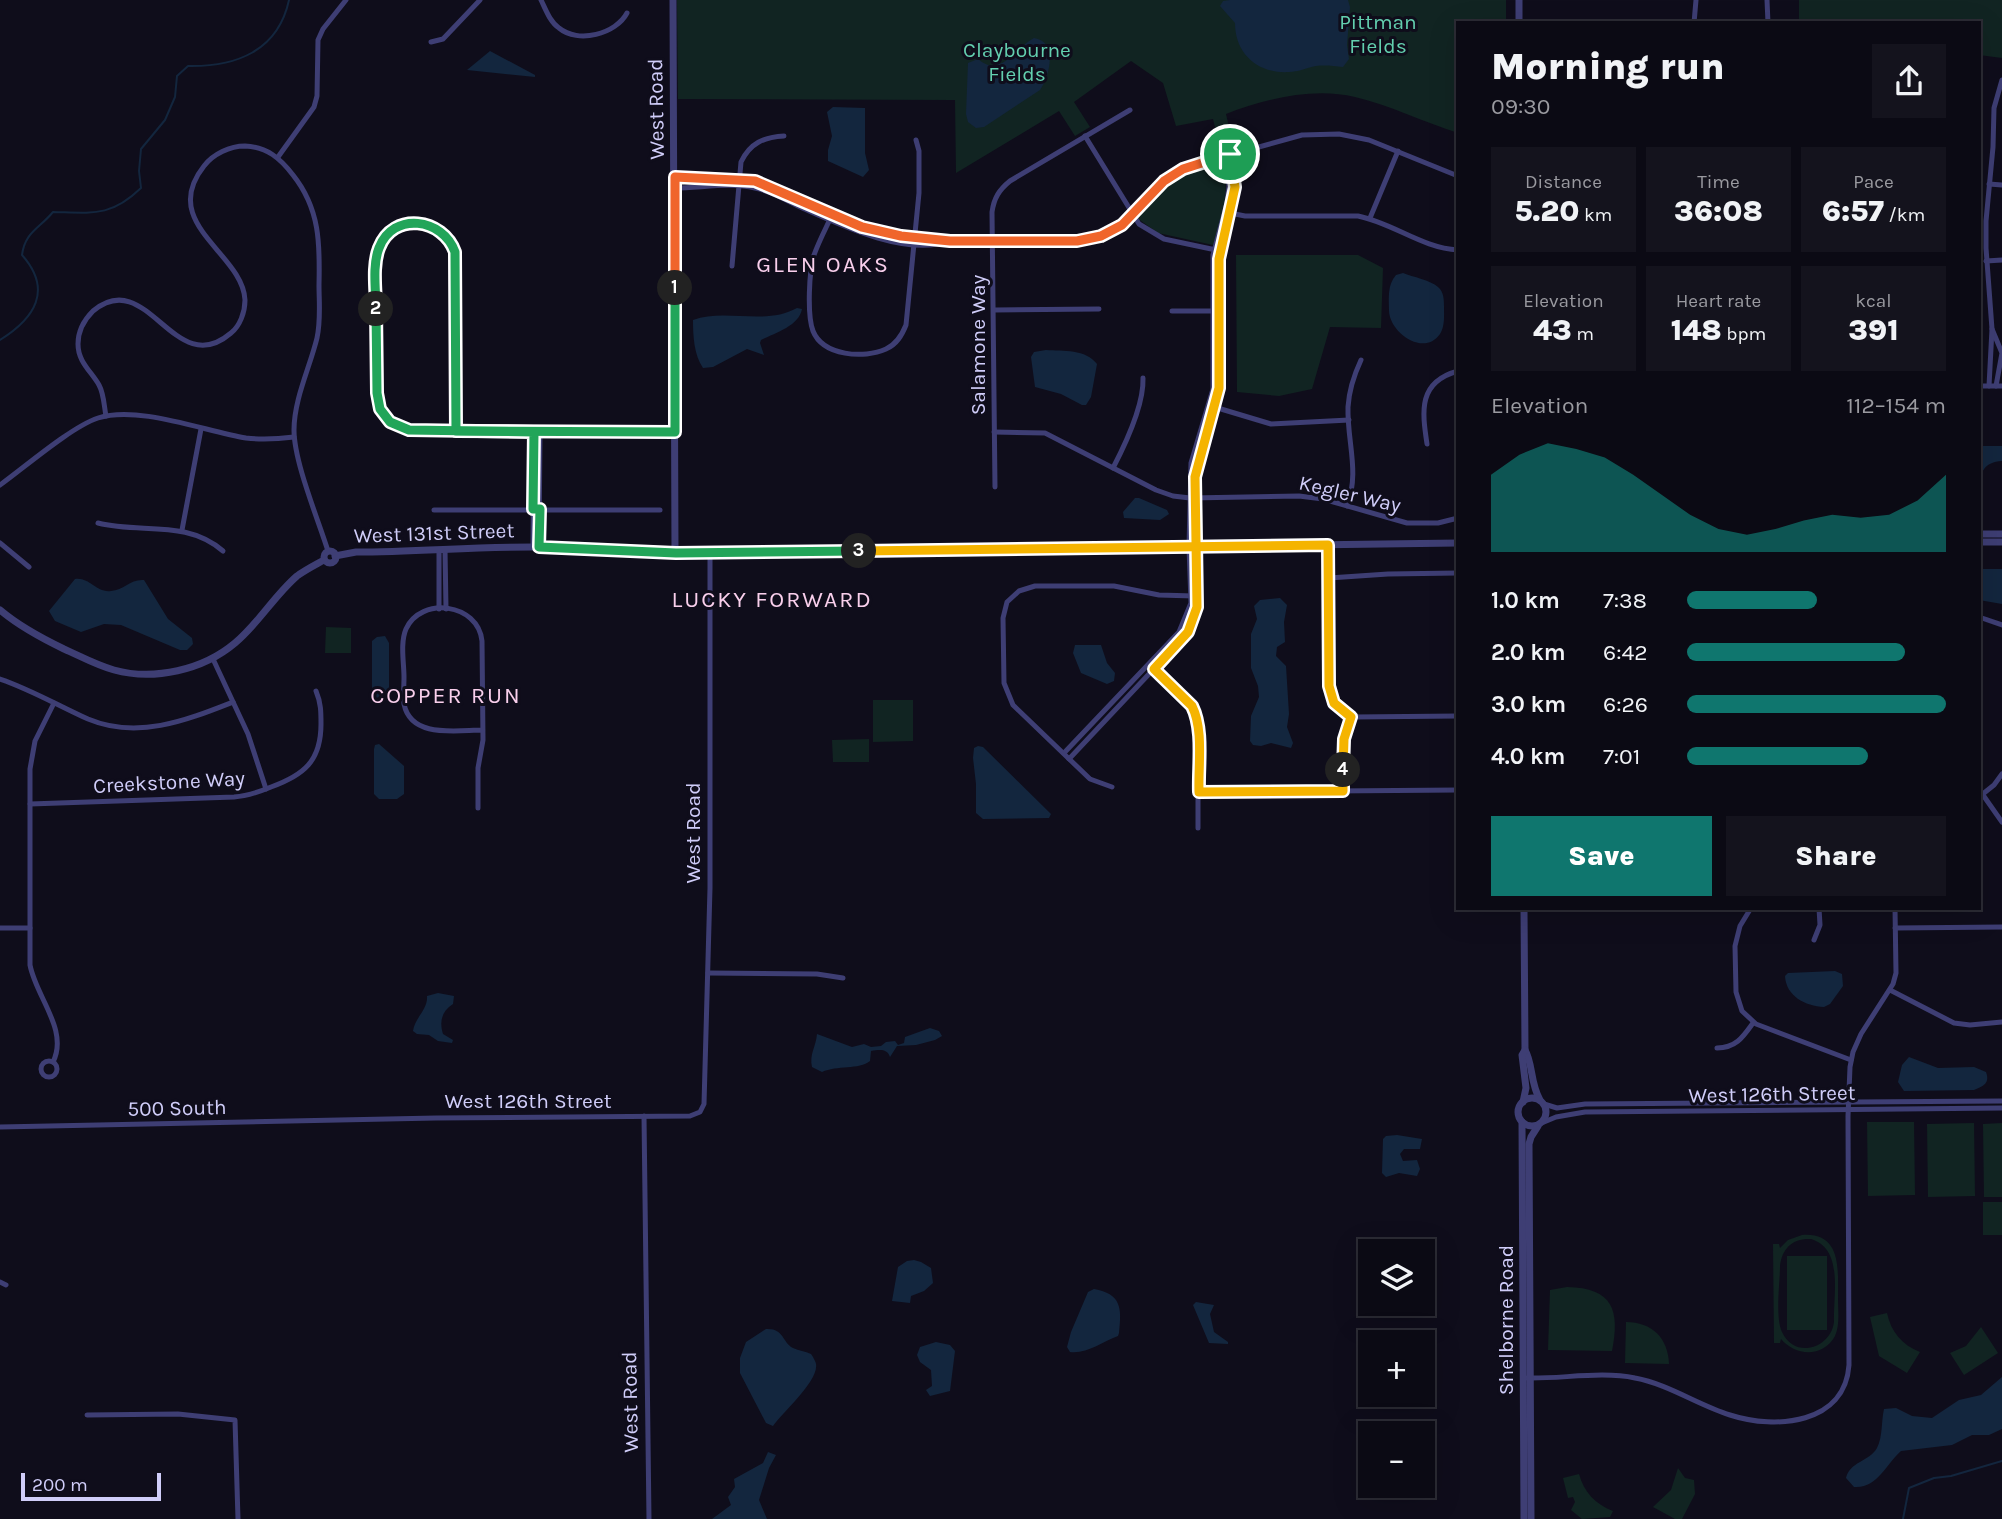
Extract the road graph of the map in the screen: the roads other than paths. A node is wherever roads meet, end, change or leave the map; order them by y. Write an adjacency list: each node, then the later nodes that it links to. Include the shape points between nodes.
1 (346, 0): 21 (street, via 318,40 314,107)
2 (480, 0): 12 (street, via 443,39)
3 (541, 0): 8 (street, via 554,24 567,34 602,33 622,22)
4 (673, 0): 23 (street, West Road)
5 (1519, 0): 9 (street)
6 (1696, 0): 10 (street)
7 (1767, 0): 11 (street)
8 (627, 13)
9 (1519, 21)
10 (1694, 21)
11 (1768, 21)
12 (431, 42)
13 (2002, 80): 18 (street, via 1995,97)
14 (1130, 110): 16 (street, Salamone Way)
15 (784, 136): 24 (street, via 753,145 741,162)
16 (1085, 136): 29 (street); 33 (street, Salamone Way, via 1004,186 994,202)
17 (916, 140): 32 (street, via 919,193)
18 (1997, 143): 25 (street)
19 (1398, 151): 20 (street, via 1369,140 1327,134 1293,137); 22 (street); 31 (street)
20 (1227, 155): 28 (street, via 1235,177); 29 (street, via 1176,173)
21 (278, 157): 49 (street, via 241,146 225,150 207,162 192,187 195,220 244,294 241,320 229,335 207,345 184,342 131,301 101,306 85,320 79,353 101,390); 56 (street, via 309,200 320,244 319,325 294,419)
22 (1456, 175)
23 (675, 177): 24 (street); 27 (street, West Road)
24 (739, 183): 27 (street); 30 (street); 38 (street)
25 (1989, 184): 26 (street); 37 (street)
26 (2002, 185)
27 (675, 188): 54 (street, West Road)
28 (1227, 213): 31 (street); 34 (street)
29 (1131, 215): 33 (street, via 1115,229 1087,240); 34 (street, via 1144,229 1164,239)
30 (830, 217): 32 (street); 32 (street, via 814,256 811,321 821,343 838,352 878,352 903,334)
31 (1370, 218): 35 (street, via 1434,246)
32 (915, 240): 33 (street)
33 (992, 241): 40 (street, Salamone Way)
34 (1217, 250): 42 (street)
35 (1456, 250)
36 (2002, 260): 37 (street)
37 (1986, 261): 43 (street)
38 (732, 265)
39 (1099, 309): 40 (street)
40 (994, 310): 55 (street, Salamone Way)
41 (1172, 311): 42 (street)
42 (1216, 311): 48 (street, via 1219,388)
43 (1992, 329): 47 (street); 47 (street, via 2002,353)
44 (1361, 360): 50 (street, via 1351,390)
45 (1456, 372): 57 (street, via 1437,381 1427,393 1423,411)
46 (1143, 378): 58 (street, via 1137,409)
47 (1996, 386)
48 (1212, 406): 50 (street, via 1271,424); 61 (street, via 1191,463)
49 (106, 416): 51 (street, via 137,415); 59 (street, via 82,425)
50 (1349, 419): 62 (street, via 1354,479)
51 (201, 429): 56 (street, via 254,439); 68 (street)
52 (456, 431): 52 (street, via 455,252 443,233 417,222 393,230 378,250 378,402 390,422 403,429); 53 (street)
53 (537, 432): 54 (street); 63 (street)
54 (675, 432): 81 (street, West Road)
55 (994, 432): 58 (street, Kegler Way, via 1045,433); 60 (street, Salamone Way)
56 (294, 437): 82 (street)
57 (1427, 444)
58 (1113, 468): 61 (street, Kegler Way, via 1161,493)
59 (0, 485)
60 (995, 487)
61 (1192, 498): 62 (street, Kegler Way, via 1299,496); 77 (street)
62 (1347, 506): 66 (street, Kegler Way, via 1407,523)
63 (536, 509): 64 (street); 65 (street); 76 (street)
64 (435, 510)
65 (660, 510)
66 (1456, 519)
67 (99, 523): 68 (street, via 116,528)
68 (182, 530): 79 (street)
69 (1981, 534): 70 (street)
70 (2002, 534)
71 (2002, 541): 72 (street)
72 (1981, 542)
73 (0, 543): 83 (street)
74 (1456, 543): 75 (street, West 131st Street)
75 (1328, 545): 77 (street, West 131st Street); 85 (street)
76 (536, 547): 78 (street, West 131st Street); 81 (street, West 131st Street)
77 (1192, 547): 80 (street, West 131st Street); 86 (street)
78 (442, 550): 82 (street, West 131st Street); 87 (street)
79 (223, 551)
80 (710, 552): 81 (street, West 131st Street); 122 (street, West Road)
81 (676, 553)
82 (332, 554): 91 (street, via 299,575 250,630)
83 (29, 566)
84 (1456, 573): 85 (street)
85 (1329, 578): 98 (street, via 1329,686 1334,703)
86 (1194, 596): 92 (street, via 1196,615 1188,632); 100 (street, via 1114,586 1035,586 1013,596 1003,618 1006,690 1013,705)
87 (443, 609): 99 (street, via 466,614 481,631); 99 (street, via 419,615 405,633 404,705 411,719 428,729)
88 (0, 610): 91 (street, via 36,635 115,670 173,671)
89 (1981, 618): 90 (street)
90 (2002, 625)
91 (213, 659): 95 (street)
92 (1152, 666): 100 (street); 101 (street); 107 (street, via 1195,713)
93 (0, 679): 96 (street)
94 (316, 691): 104 (street, Creekstone Way, via 321,703 321,734 311,763 292,779)
95 (233, 702): 96 (street, via 180,723 146,727 106,725); 104 (street)
96 (54, 703): 109 (street, via 32,750)
97 (1456, 716): 98 (street)
98 (1351, 717): 106 (street, via 1344,739)
99 (483, 730): 110 (street)
100 (1064, 754): 101 (street)
101 (1069, 759): 103 (street, via 1090,779)
102 (2002, 774): 108 (street)
103 (1112, 787)
104 (266, 789): 109 (street, Creekstone Way, via 234,797)
105 (1456, 790): 106 (street)
106 (1343, 791): 107 (street)
107 (1199, 792): 112 (street)
108 (1981, 796): 111 (street)
109 (30, 804): 119 (street)
110 (478, 808)
111 (2002, 822)
112 (1198, 828)
113 (1524, 910): 128 (street)
114 (1750, 910): 126 (street, via 1739,931 1735,964 1736,996)
115 (1819, 910): 121 (street)
116 (1895, 910): 120 (street)
117 (2002, 927): 120 (street)
118 (0, 928): 119 (street)
119 (30, 928): 130 (street, via 32,973 58,1040)
120 (1895, 928): 124 (street, via 1896,973)
121 (1814, 940)
122 (708, 973): 123 (street); 136 (street, West Road, via 704,1104)
123 (843, 978)
124 (1890, 990): 125 (street, via 1954,1023); 129 (street, via 1861,1034)
125 (2002, 1022)
126 (1753, 1023): 127 (street, via 1737,1044); 129 (street)
127 (1717, 1048)
128 (1525, 1050): 132 (street); 133 (street)
129 (1851, 1060): 134 (street)
130 (53, 1062)
131 (2002, 1101): 134 (street, West 126th Street)
132 (1523, 1102): 133 (street, via 1529,1098); 139 (street, via 1518,1113)
133 (1542, 1102): 134 (street, West 126th Street, via 1557,1108 1585,1104); 140 (street, via 1547,1112)
134 (1849, 1105): 135 (street, West 126th Street); 140 (street, West 126th Street, via 1581,1112); 142 (street, via 1849,1364 1844,1388 1831,1406 1802,1420 1749,1420 1634,1378)
135 (2002, 1108)
136 (700, 1112): 137 (street, West 126th Street)
137 (644, 1116): 138 (street, West 126th Street); 145 (street, West Road)
138 (355, 1120): 141 (street, 500 South)
139 (1522, 1122): 140 (street, via 1531,1127); 142 (street, Shelborne Road)
140 (1541, 1124): 142 (street, Shelborne Road, via 1529,1144)
141 (0, 1127)
142 (1527, 1378): 146 (street, Shelborne Road); 147 (street, Shelborne Road)
143 (87, 1415): 144 (street, via 178,1414 235,1420)
144 (237, 1519)
145 (649, 1519)
146 (1524, 1519)
147 (1531, 1519)

